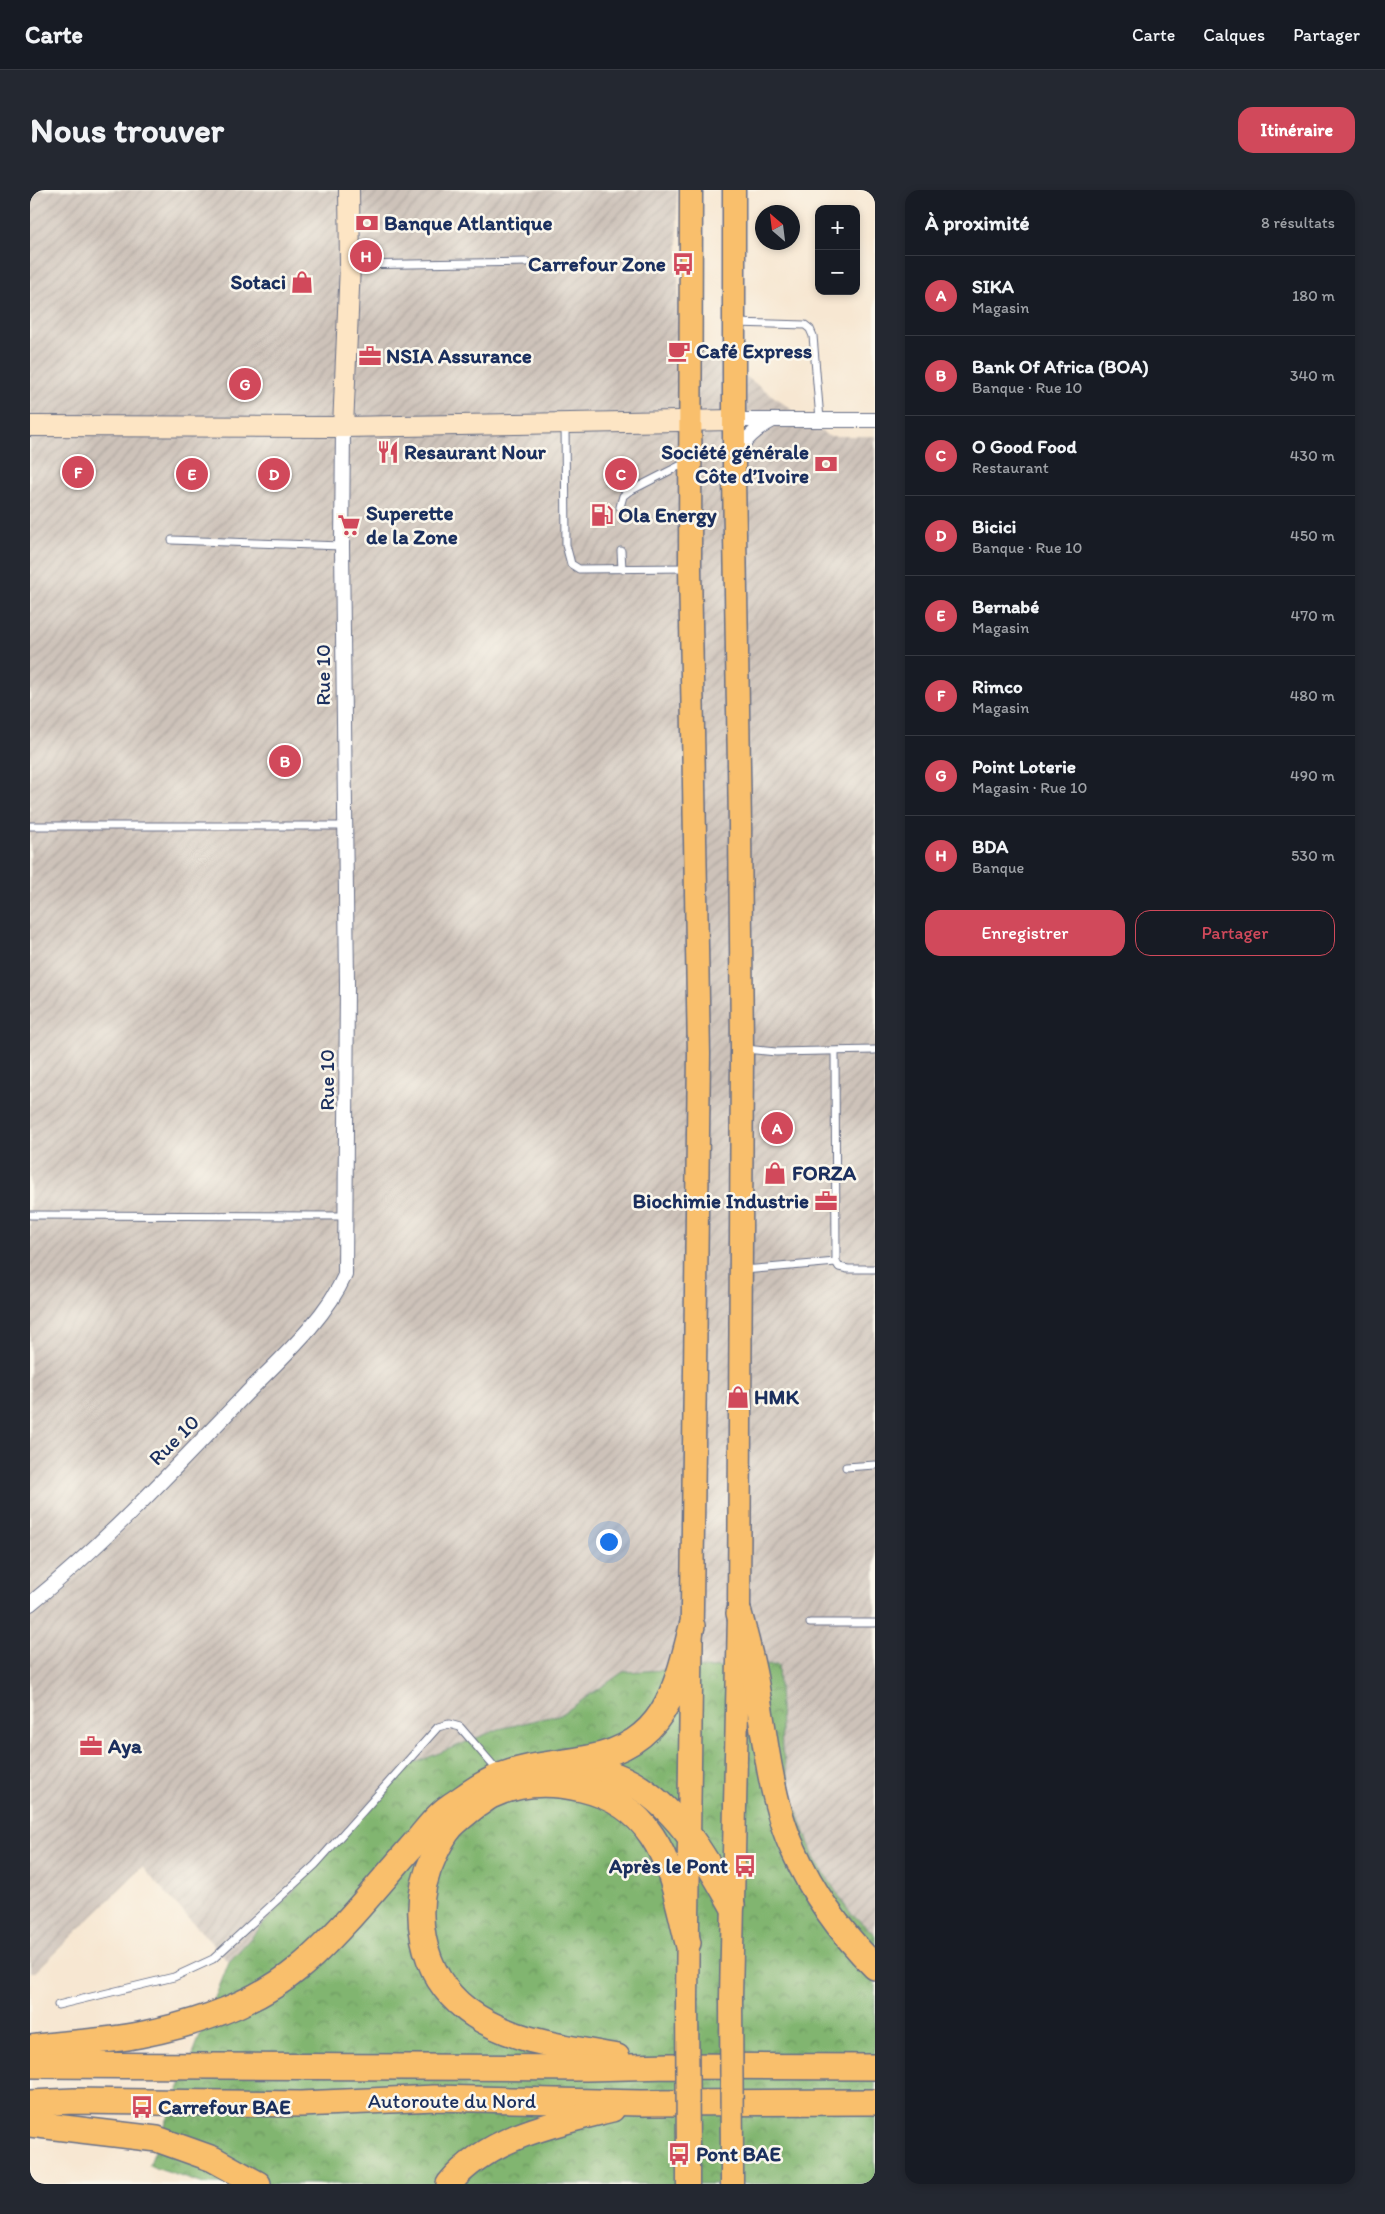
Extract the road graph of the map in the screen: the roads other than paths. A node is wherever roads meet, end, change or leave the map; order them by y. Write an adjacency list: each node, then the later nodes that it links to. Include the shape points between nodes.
1 (349, 190): 5 (street)
2 (690, 190): 8 (main road)
3 (734, 190): 6 (main road)
4 (527, 262): 5 (lane)
5 (350, 265): 14 (street)
6 (734, 323): 9 (main road); 10 (lane, via 805,325 810,329)
7 (773, 419): 9 (street); 10 (street); 15 (street, via 748,437)
8 (690, 420): 9 (street); 12 (street); 16 (main road)
9 (734, 420): 15 (main road)
10 (820, 420): 11 (street)
11 (875, 420)
12 (565, 422): 14 (street); 22 (lane, via 567,555 571,564 579,569)
13 (30, 426): 14 (street)
14 (343, 427): 19 (street, Rue 10)
15 (734, 460): 25 (main road)
16 (690, 461): 17 (lane, via 628,492 623,496); 21 (main road)
17 (620, 508)
18 (172, 540): 19 (lane)
19 (342, 546): 24 (street, Rue 10)
20 (621, 551): 22 (lane)
21 (690, 568): 22 (lane); 39 (main road, via 699,1054)
22 (622, 569)
23 (30, 826): 24 (lane)
24 (344, 826): 29 (street, Rue 10)
25 (742, 1049): 27 (lane); 32 (main road)
26 (875, 1050): 27 (lane)
27 (835, 1052): 30 (lane)
28 (30, 1215): 29 (lane)
29 (347, 1216): 35 (street, Rue 10, via 345,1275 336,1294 293,1346 210,1432 78,1565)
30 (836, 1262): 31 (lane, via 839,1267 848,1269); 32 (lane)
31 (875, 1269)
32 (741, 1271): 36 (main road)
33 (875, 1465): 34 (lane)
34 (846, 1466)
35 (30, 1604)
36 (739, 1613): 43 (main road); 45 (highway, via 757,1689 774,1786 792,1848 828,1914)
37 (810, 1623): 38 (lane)
38 (875, 1623)
39 (692, 1626): 40 (highway, via 684,1660 667,1706 654,1725 638,1738 606,1754); 42 (main road)
40 (560, 1763): 41 (highway, via 538,1764); 42 (highway, via 604,1771 647,1792)
41 (502, 1775): 46 (lane, via 460,1727 449,1724 438,1727 315,1865 212,1959 174,1977); 47 (highway, via 443,1811 344,1924 300,1967 272,1987 235,2007 186,2023 138,2035)
42 (691, 1838): 43 (highway); 44 (main road)
43 (732, 1905): 58 (main road, bridge)
44 (688, 1944): 49 (highway, via 670,1875 653,1837 632,1812 596,1792 548,1783 493,1795 450,1828 426,1873 420,1915 429,1960 436,1976 452,1997 468,2011 528,2038 617,2058); 57 (main road, bridge)
45 (875, 1966)
46 (58, 2005)
47 (30, 2048)
48 (30, 2065): 49 (highway, Autoroute du Nord)
49 (672, 2066): 50 (highway, Autoroute du Nord)
50 (875, 2067)
51 (30, 2102): 53 (highway, Autoroute du Nord, via 301,2104 435,2098)
52 (875, 2102): 53 (highway, Autoroute du Nord)
53 (640, 2103): 56 (highway, via 531,2132 493,2148 476,2158)
54 (30, 2124): 55 (highway, via 157,2139 213,2159)
55 (258, 2184)
56 (449, 2184)
57 (688, 2184)
58 (732, 2184)

